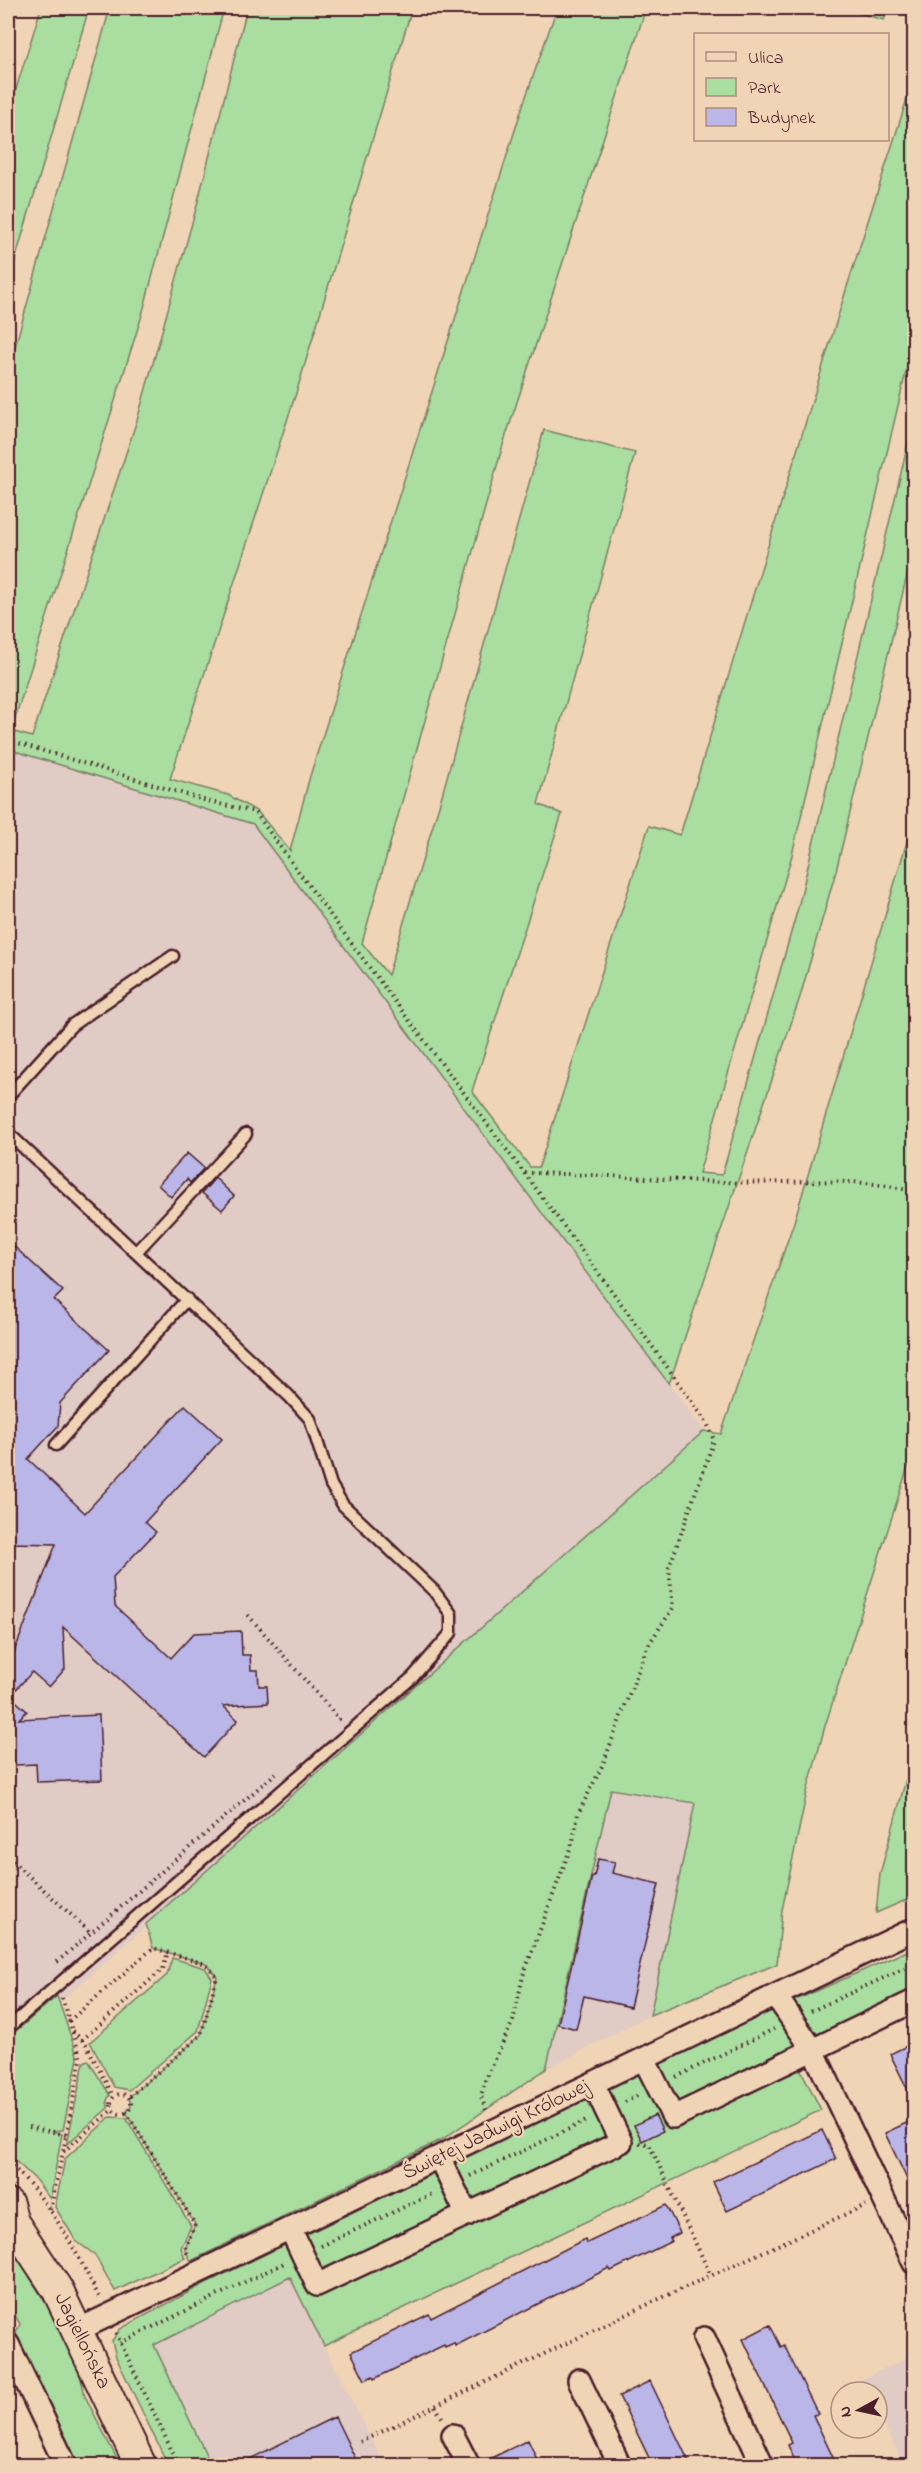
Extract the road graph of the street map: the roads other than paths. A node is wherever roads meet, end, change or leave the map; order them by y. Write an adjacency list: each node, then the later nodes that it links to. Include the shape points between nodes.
1 (173, 956): 2 (lane, via 72,1024)
2 (8, 1096)
3 (8, 1132): 5 (lane)
4 (246, 1134): 5 (lane)
5 (137, 1251): 6 (lane)
6 (187, 1299): 7 (lane); 11 (lane, via 310,1419 331,1485 344,1505 434,1591 451,1614 451,1633 413,1677)
7 (56, 1445)
8 (915, 1929): 9 (street, Świętej Jadwigi Królowej)
9 (776, 1996): 12 (street); 13 (street, Świętej Jadwigi Królowej)
10 (915, 2001): 12 (street)
11 (9, 2026)
12 (813, 2050): 13 (street, via 673,2117); 19 (street)
13 (644, 2059): 14 (street, Świętej Jadwigi Królowej)
14 (593, 2084): 15 (street, Świętej Jadwigi Królowej); 17 (street, via 621,2142)
15 (439, 2157): 17 (street); 18 (street, Świętej Jadwigi Królowej)
16 (9, 2215): 20 (street, Jagiellońska, via 57,2289)
17 (467, 2215): 18 (street, via 318,2285)
18 (290, 2228): 20 (street, Świętej Jadwigi Królowej)
19 (915, 2263)
20 (78, 2330): 26 (street, Jagiellońska)
21 (704, 2338): 29 (street)
22 (8, 2344): 25 (street)
23 (579, 2380): 28 (street)
24 (453, 2435): 27 (street)
25 (66, 2466)
26 (141, 2466)
27 (469, 2466)
28 (620, 2466)
29 (763, 2466)

